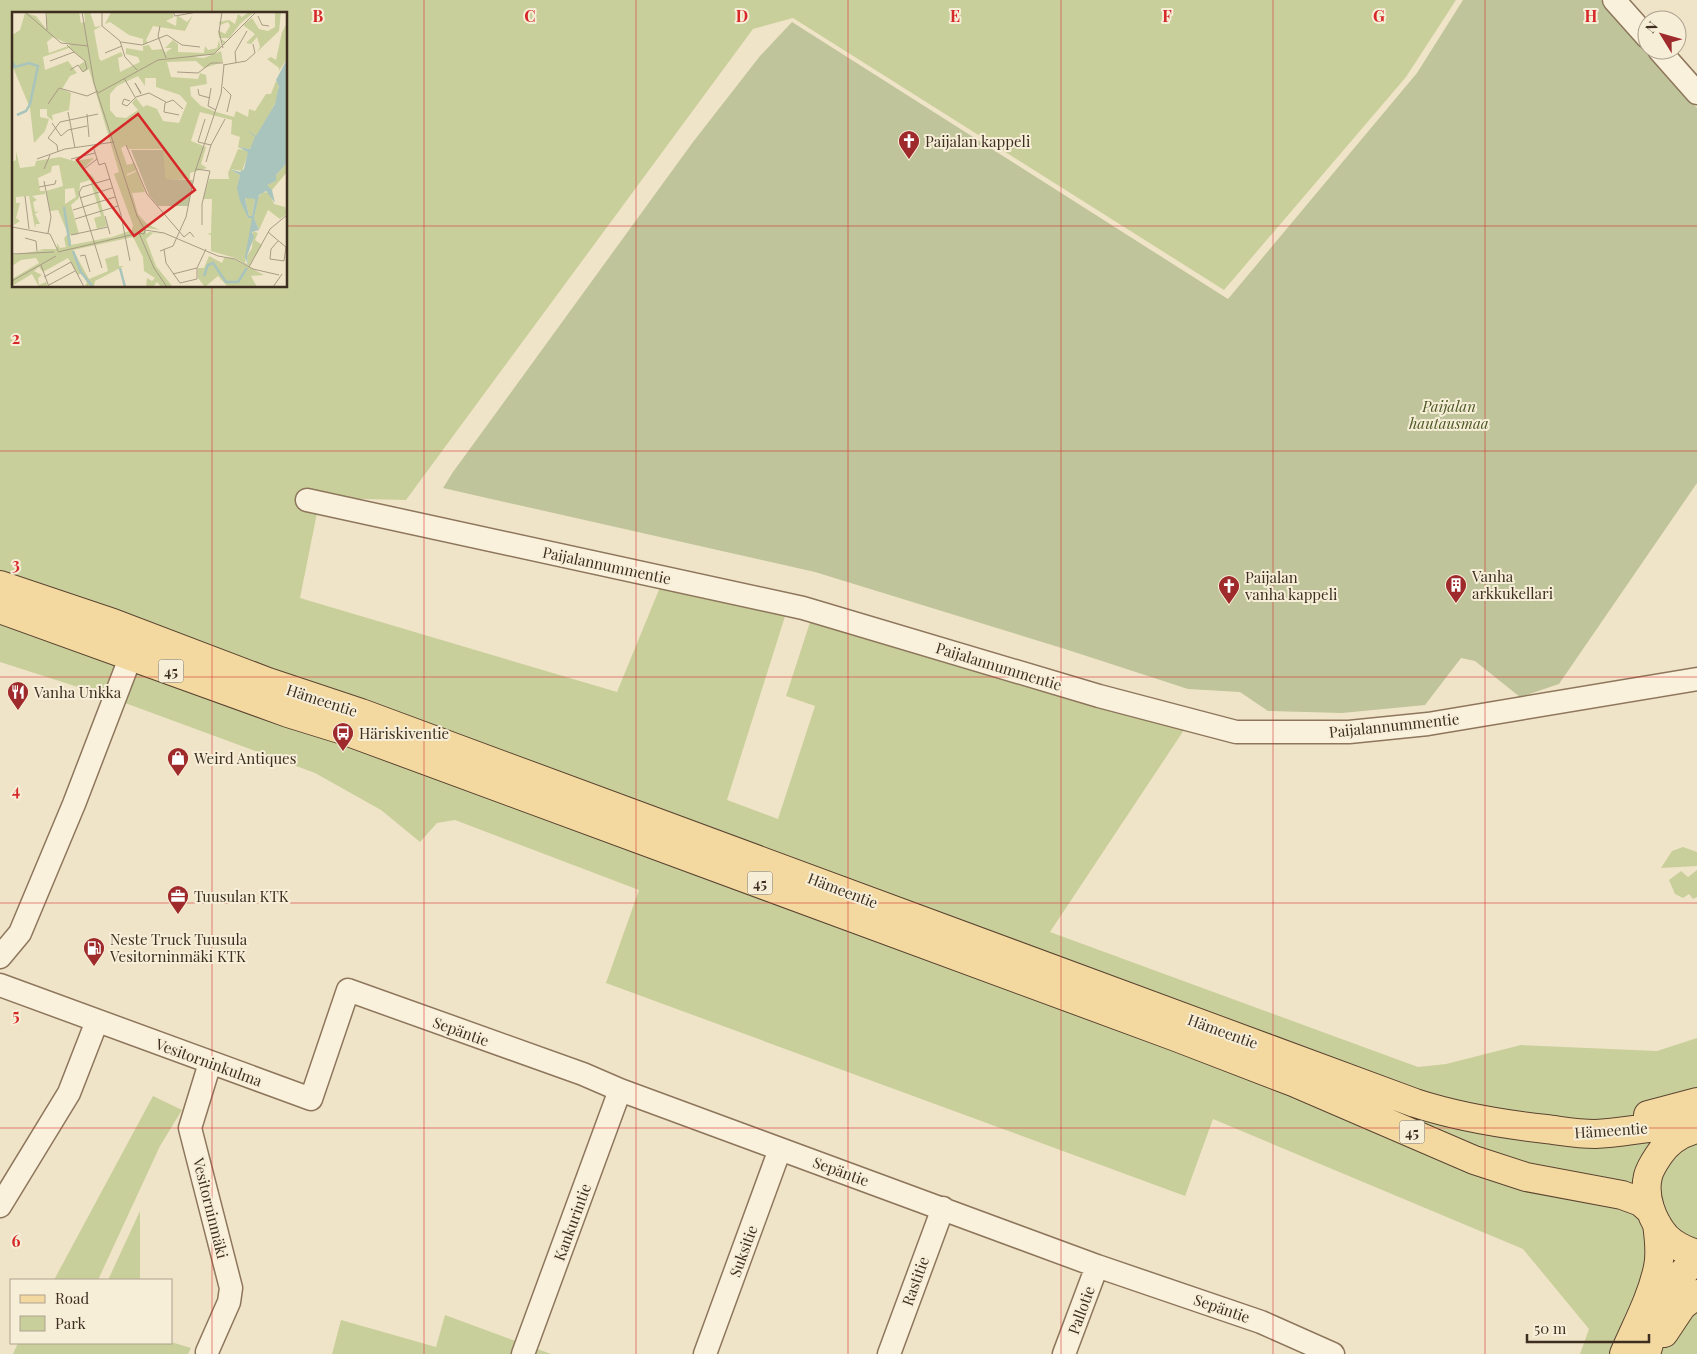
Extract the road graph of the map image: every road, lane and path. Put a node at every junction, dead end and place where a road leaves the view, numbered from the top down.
1 (1614, 0) edge
2 (1637, 26) edge
3 (1667, 60) edge
4 (1697, 93) edge
5 (307, 500) dead end
6 (0, 585) edge
7 (0, 609) edge
8 (135, 645) junction
9 (1697, 678) edge
10 (0, 957) edge
11 (0, 985) edge
12 (348, 990) joint
13 (97, 1021) junction
14 (210, 1062) junction
15 (620, 1090) junction
16 (1697, 1102) edge
17 (1697, 1128) edge
18 (1548, 1130) junction
19 (780, 1149) junction
20 (0, 1206) edge
21 (943, 1208) junction
22 (1654, 1218) junction
23 (1697, 1254) edge
24 (1697, 1260) edge
25 (1097, 1266) junction
26 (1697, 1294) edge
27 (207, 1352) dead end
28 (523, 1354) edge
29 (705, 1354) edge
30 (889, 1354) edge
31 (1064, 1354) edge
32 (1333, 1354) edge
33 (1624, 1354) edge
34 (1647, 1354) edge

1 - 2 street
3 - 4 street
5 - 9 street, Paijalannummentie
6 - 8 main road, Hämeentie / 45
7 - 8 main road, Hämeentie / 45
8 - 10 street
8 - 18 main road, Hämeentie / 45
8 - 22 main road, Hämeentie / 45
11 - 13 street, Vesitorninkulma
12 - 14 street, Vesitorninkulma
12 - 15 street, Sepäntie
13 - 14 street, Vesitorninkulma
13 - 20 street
14 - 27 street, Vesitorninmäki
15 - 19 street, Sepäntie
15 - 28 street, Kankurintie
16 - 18 main road
17 - 18 main road, Hämeentie / 45
17 - 22 main road
19 - 21 street, Sepäntie
19 - 29 street, Suksitie
21 - 25 street, Sepäntie
21 - 30 street, Rastitie
22 - 23 main road, 45
22 - 33 main road
24 - 34 main road
25 - 31 street, Pallotie
25 - 32 street, Sepäntie
26 - 34 main road

